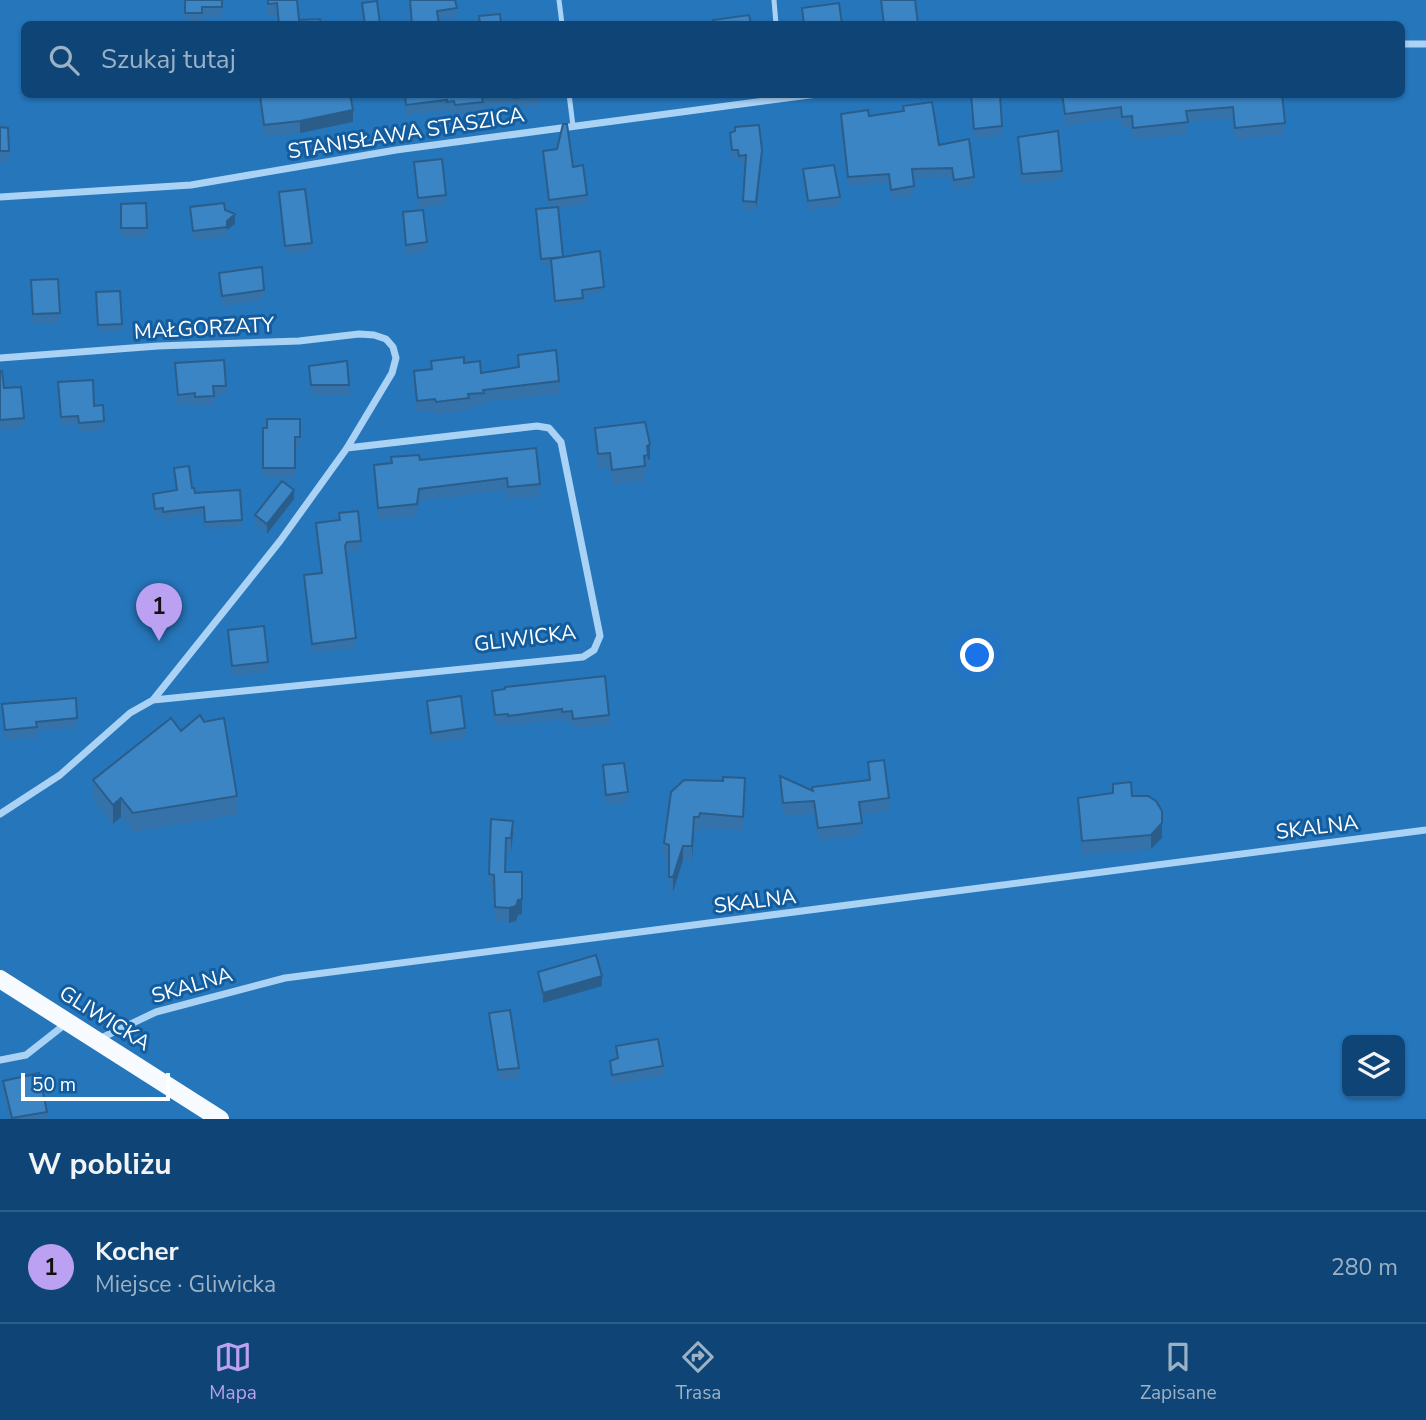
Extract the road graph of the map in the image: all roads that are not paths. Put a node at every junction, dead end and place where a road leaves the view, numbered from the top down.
1 (559, 0) edge
2 (774, 0) edge
3 (562, 21) edge
4 (776, 21) edge
5 (1405, 44) edge
6 (1426, 44) edge
7 (570, 98) edge
8 (777, 98) edge
9 (573, 126) junction
10 (0, 197) edge
11 (0, 358) edge
12 (396, 358) joint
13 (347, 448) junction
14 (153, 700) junction
15 (0, 814) edge
16 (1426, 830) edge
17 (0, 979) edge
18 (68, 1022) junction
19 (97, 1040) junction
20 (0, 1060) edge
21 (220, 1119) edge

1 - 3 lane
2 - 4 lane
5 - 6 street
7 - 9 lane
8 - 9 street, STANISŁAWA STASZICA
9 - 10 street, STANISŁAWA STASZICA
11 - 12 street, MAŁGORZATY
12 - 13 street, GLIWICKA
13 - 14 street, GLIWICKA
13 - 14 street, GLIWICKA
14 - 15 street, GLIWICKA
16 - 19 street, SKALNA
17 - 18 main road, GLIWICKA
18 - 19 main road, GLIWICKA
18 - 20 street
19 - 21 main road, GLIWICKA

